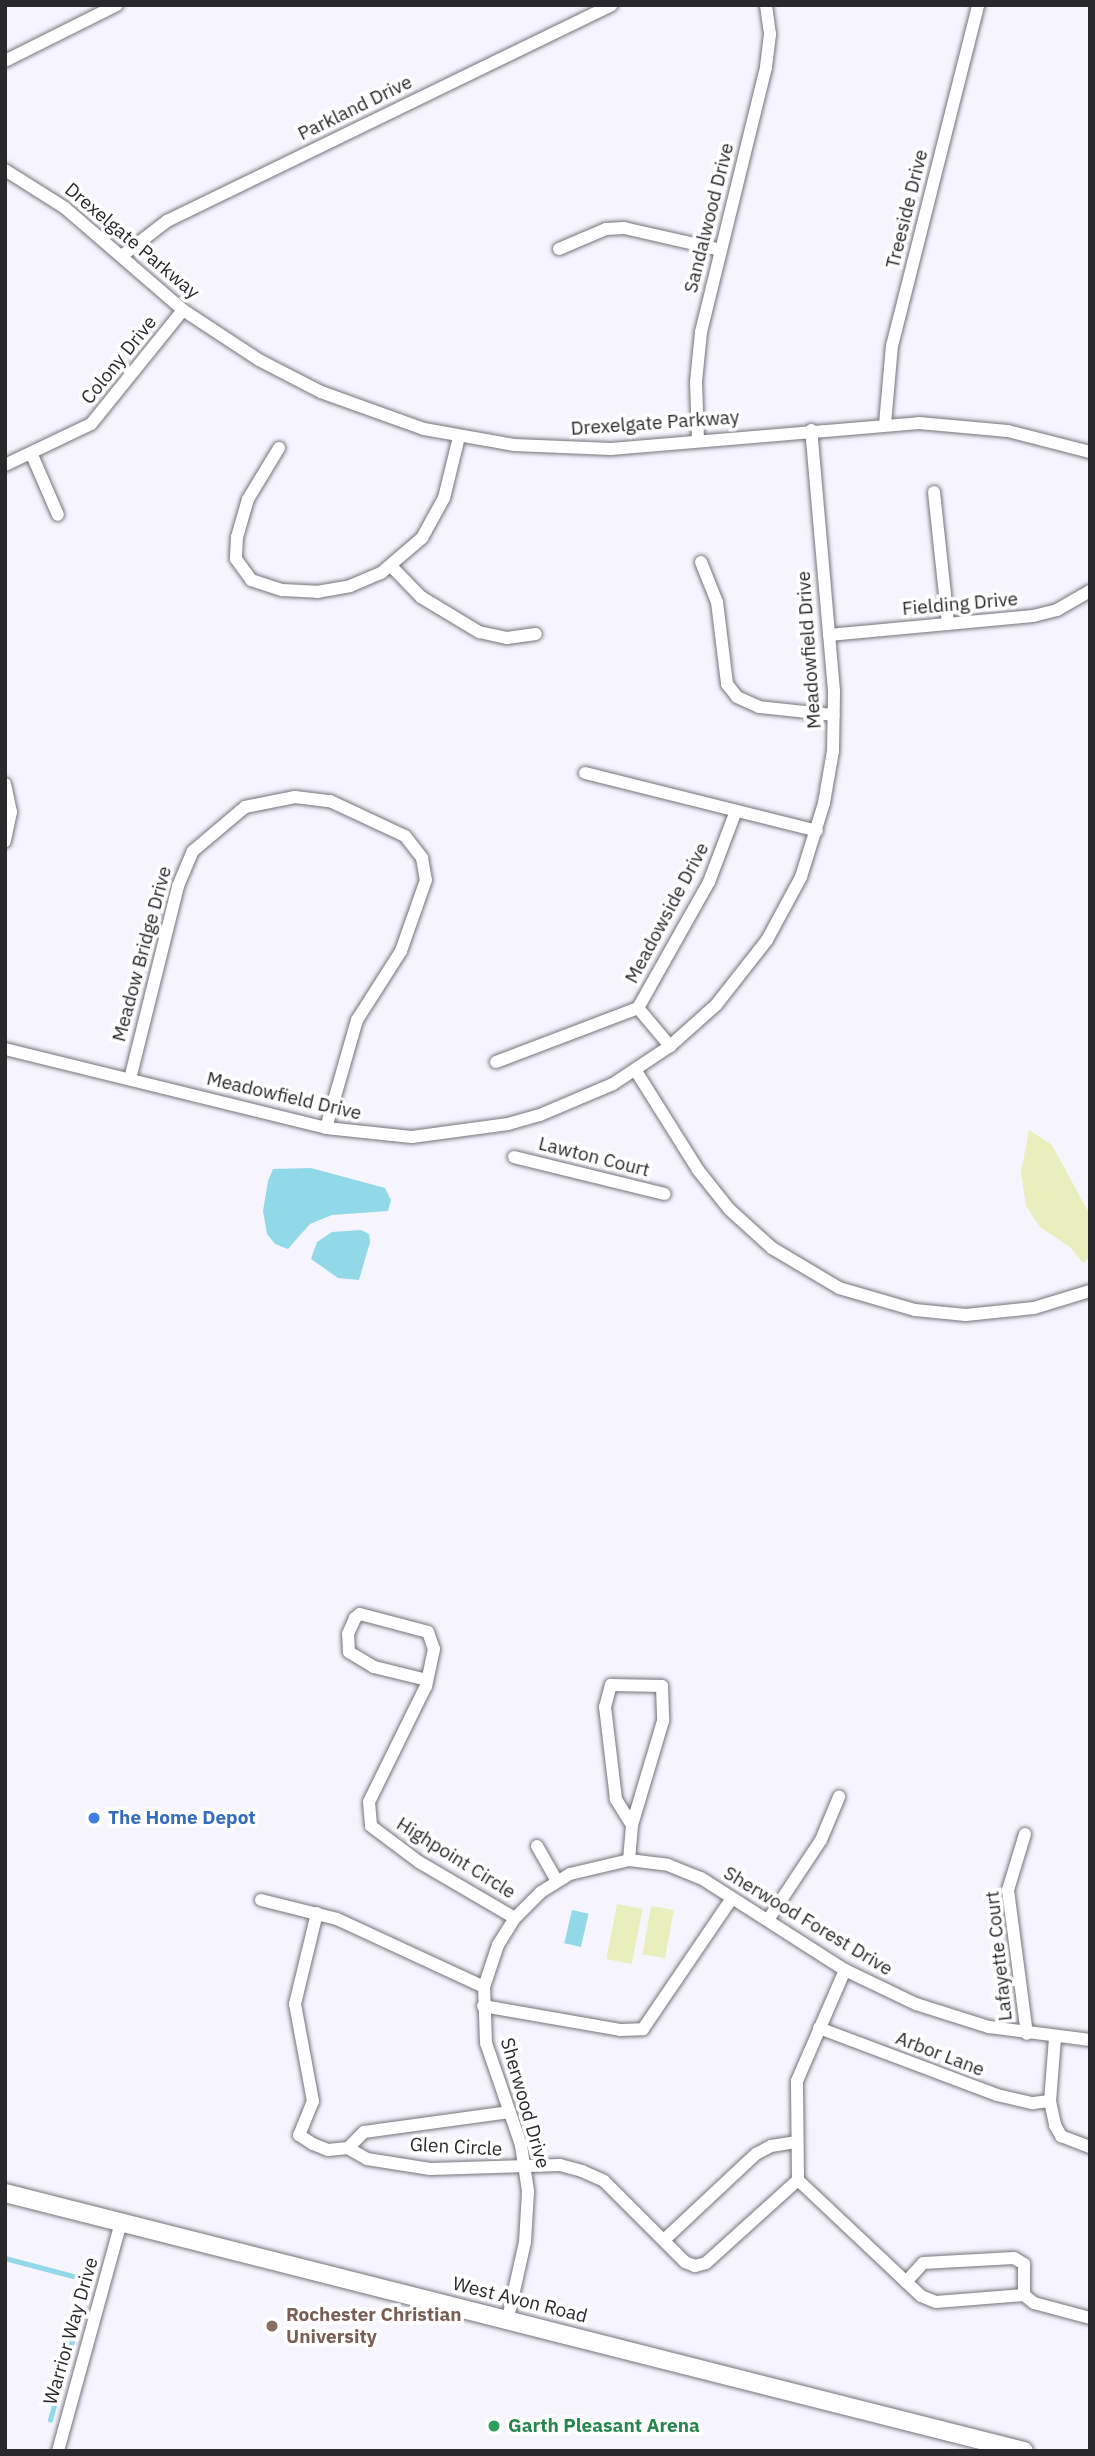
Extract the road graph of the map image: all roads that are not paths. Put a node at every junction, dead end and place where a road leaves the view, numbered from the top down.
1 (117, 5) edge
2 (611, 5) edge
3 (766, 5) edge
4 (978, 5) edge
5 (5, 61) edge
6 (5, 170) edge
7 (559, 249) dead end
8 (721, 250) junction
9 (123, 255) junction
10 (183, 310) junction
11 (885, 424) junction
12 (811, 430) junction
13 (459, 437) junction
14 (698, 441) junction
15 (279, 448) dead end
16 (1090, 452) edge
17 (32, 455) junction
18 (5, 465) edge
19 (934, 492) dead end
20 (58, 515) dead end
21 (701, 562) dead end
22 (391, 566) junction
23 (1090, 591) edge
24 (948, 624) junction
25 (536, 635) dead end
26 (829, 635) junction
27 (834, 715) junction
28 (585, 773) dead end
29 (5, 784) edge
30 (736, 811) junction
31 (817, 831) junction
32 (5, 841) edge
33 (638, 1008) junction
34 (670, 1046) junction
35 (5, 1049) edge
36 (496, 1062) dead end
37 (636, 1070) junction
38 (130, 1079) junction
39 (326, 1128) junction
40 (514, 1157) dead end
41 (665, 1194) dead end
42 (1090, 1291) edge
43 (427, 1680) junction
44 (839, 1797) dead end
45 (632, 1825) junction
46 (1024, 1834) dead end
47 (537, 1846) dead end
48 (629, 1860) junction
49 (557, 1881) junction
50 (732, 1898) junction
51 (261, 1900) dead end
52 (317, 1913) junction
53 (515, 1918) junction
54 (768, 1920) junction
55 (845, 1970) junction
56 (484, 1987) junction
57 (483, 2006) junction
58 (819, 2028) junction
59 (1027, 2034) junction
60 (1055, 2038) junction
61 (1090, 2040) edge
62 (1050, 2101) junction
63 (510, 2112) junction
64 (797, 2142) junction
65 (1090, 2147) edge
66 (348, 2148) junction
67 (526, 2168) junction
68 (798, 2179) junction
69 (5, 2193) edge
70 (121, 2222) junction
71 (664, 2240) junction
72 (906, 2283) junction
73 (1024, 2295) junction
74 (508, 2318) junction
75 (1090, 2318) edge
76 (58, 2451) edge
77 (1024, 2451) edge

1 - 5 street
2 - 9 street, Parkland Drive
3 - 8 street, Sandalwood Drive
4 - 11 street, Treeside Drive
6 - 9 street, Drexelgate Parkway
7 - 8 street
8 - 14 street, Sandalwood Drive
9 - 10 street, Drexelgate Parkway
10 - 13 street, Drexelgate Parkway
10 - 17 street, Colony Drive
11 - 12 street, Drexelgate Parkway
11 - 16 street, Drexelgate Parkway
12 - 14 street, Drexelgate Parkway
12 - 26 street, Meadowfield Drive
13 - 14 street, Drexelgate Parkway
13 - 22 street
15 - 22 street
17 - 18 street, Colony Drive
17 - 20 street
19 - 24 street
21 - 27 street
22 - 25 street
23 - 24 street, Fielding Drive
24 - 26 street, Fielding Drive
26 - 27 street, Meadowfield Drive
27 - 31 street, Meadowfield Drive
28 - 30 street
29 - 32 street
30 - 31 street
30 - 33 street, Meadowside Drive
31 - 34 street, Meadowfield Drive
33 - 34 street
33 - 36 street, Meadowside Drive
34 - 37 street, Meadowfield Drive
35 - 38 street, Meadowfield Drive
37 - 39 street, Meadowfield Drive
37 - 42 street
38 - 39 street, Meadowfield Drive
38 - 39 street, Meadow Bridge Drive
40 - 41 street, Lawton Court
43 - 43 street, Highpoint Circle
43 - 53 street, Highpoint Circle
44 - 54 street
45 - 45 street
45 - 48 street
46 - 59 street, Lafayette Court
47 - 49 street
48 - 49 street, Sherwood Drive
48 - 50 street, Sherwood Forest Drive
49 - 53 street, Sherwood Drive
50 - 54 street, Sherwood Forest Drive
50 - 57 street
51 - 52 street
52 - 56 street
52 - 66 street, Glen Circle
53 - 56 street, Sherwood Drive
54 - 55 street, Sherwood Forest Drive
55 - 58 street
55 - 59 street, Sherwood Forest Drive
56 - 57 street, Sherwood Drive
57 - 63 street, Sherwood Drive
58 - 62 street, Arbor Lane
58 - 64 street
59 - 60 street, Sherwood Forest Drive
60 - 61 street, Sherwood Forest Drive
60 - 62 street
62 - 65 street
63 - 66 street, Glen Circle
63 - 67 street, Sherwood Drive
64 - 68 street
64 - 71 street
66 - 67 street, Glen Circle
67 - 71 street, Glen Circle
67 - 74 street, Sherwood Drive
68 - 71 street, Glen Circle
68 - 72 street
69 - 70 main road, West Avon Road
70 - 74 main road, West Avon Road
70 - 76 street, Warrior Way Drive
72 - 73 street
72 - 73 street
73 - 75 street
74 - 77 main road, West Avon Road

